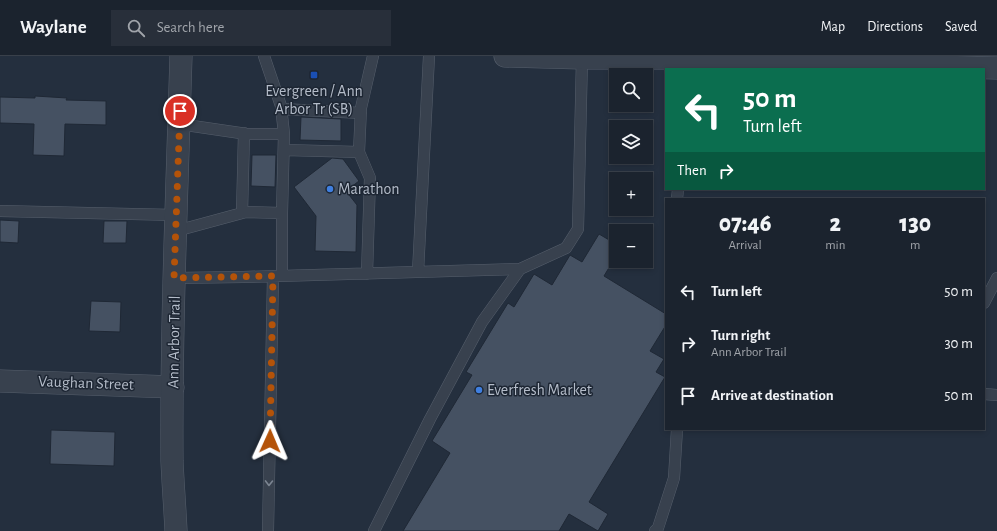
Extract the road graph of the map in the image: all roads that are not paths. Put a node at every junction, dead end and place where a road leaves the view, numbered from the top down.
1 (181, 56) edge
2 (264, 56) edge
3 (374, 56) edge
4 (429, 56) edge
5 (505, 56) edge
6 (582, 58) junction
7 (751, 59) edge
8 (683, 64) edge
9 (997, 68) edge
10 (282, 109) junction
11 (361, 113) junction
12 (179, 124) junction
13 (244, 133) junction
14 (284, 134) junction
15 (285, 150) junction
16 (359, 152) junction
17 (0, 211) edge
18 (242, 213) junction
19 (282, 213) junction
20 (176, 223) junction
21 (520, 269) junction
22 (418, 272) junction
23 (367, 274) junction
24 (277, 276) junction
25 (174, 278) junction
26 (997, 278) edge
27 (985, 301) edge
28 (0, 381) edge
29 (173, 386) junction
30 (985, 394) edge
31 (997, 395) edge
32 (677, 430) edge
33 (176, 531) edge
34 (268, 531) edge
35 (374, 531) edge
36 (655, 531) edge

1 - 12 street, Ann Arbor Trail
2 - 10 lane
3 - 11 lane
4 - 22 lane
5 - 6 street
6 - 8 street
6 - 21 lane
7 - 8 street
7 - 9 street
10 - 11 lane
10 - 14 lane
11 - 16 lane
12 - 13 lane
12 - 20 street, Ann Arbor Trail
13 - 14 lane
13 - 18 lane
14 - 15 lane
15 - 16 lane
15 - 19 lane
16 - 23 lane
17 - 20 lane
18 - 19 lane
18 - 20 lane
19 - 24 lane
20 - 25 street, Ann Arbor Trail
21 - 22 lane
21 - 35 lane
22 - 23 lane
23 - 24 lane
24 - 25 lane
24 -> 34 lane
25 - 29 street, Ann Arbor Trail
26 - 27 lane
28 - 29 street, Vaughan Street
29 - 33 street, Ann Arbor Trail
30 - 31 lane
32 - 36 lane

